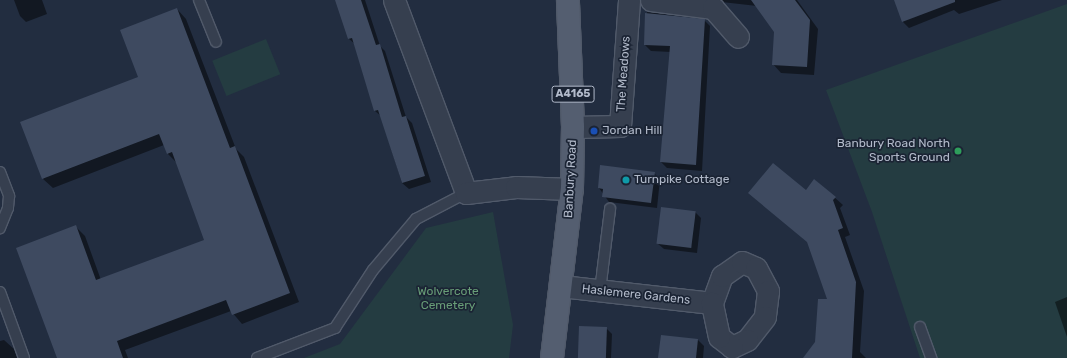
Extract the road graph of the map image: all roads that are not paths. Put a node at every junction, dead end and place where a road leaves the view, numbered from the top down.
1 (199, 0) edge
2 (394, 0) edge
3 (568, 0) edge
4 (629, 0) edge
5 (651, 0) edge
6 (738, 37) dead end
7 (216, 42) dead end
8 (573, 127) junction
9 (0, 172) edge
10 (572, 189) junction
11 (466, 193) junction
12 (610, 209) dead end
13 (0, 228) edge
14 (561, 286) junction
15 (600, 291) junction
16 (0, 292) edge
17 (712, 303) dead end
18 (920, 327) dead end
19 (24, 358) edge
20 (257, 358) edge
21 (552, 358) edge
22 (931, 358) edge

1 - 7 lane
2 - 11 street
3 - 8 main road, Banbury Road / A4165
4 - 8 street, The Meadows
5 - 6 street
8 - 10 main road, Banbury Road / A4165
9 - 13 lane
10 - 11 street
10 - 14 main road, Banbury Road / A4165
11 - 20 lane
12 - 15 lane
14 - 15 street, Haslemere Gardens
14 - 21 main road, Banbury Road / A4165
15 - 17 street, Haslemere Gardens
16 - 19 lane
18 - 22 lane

